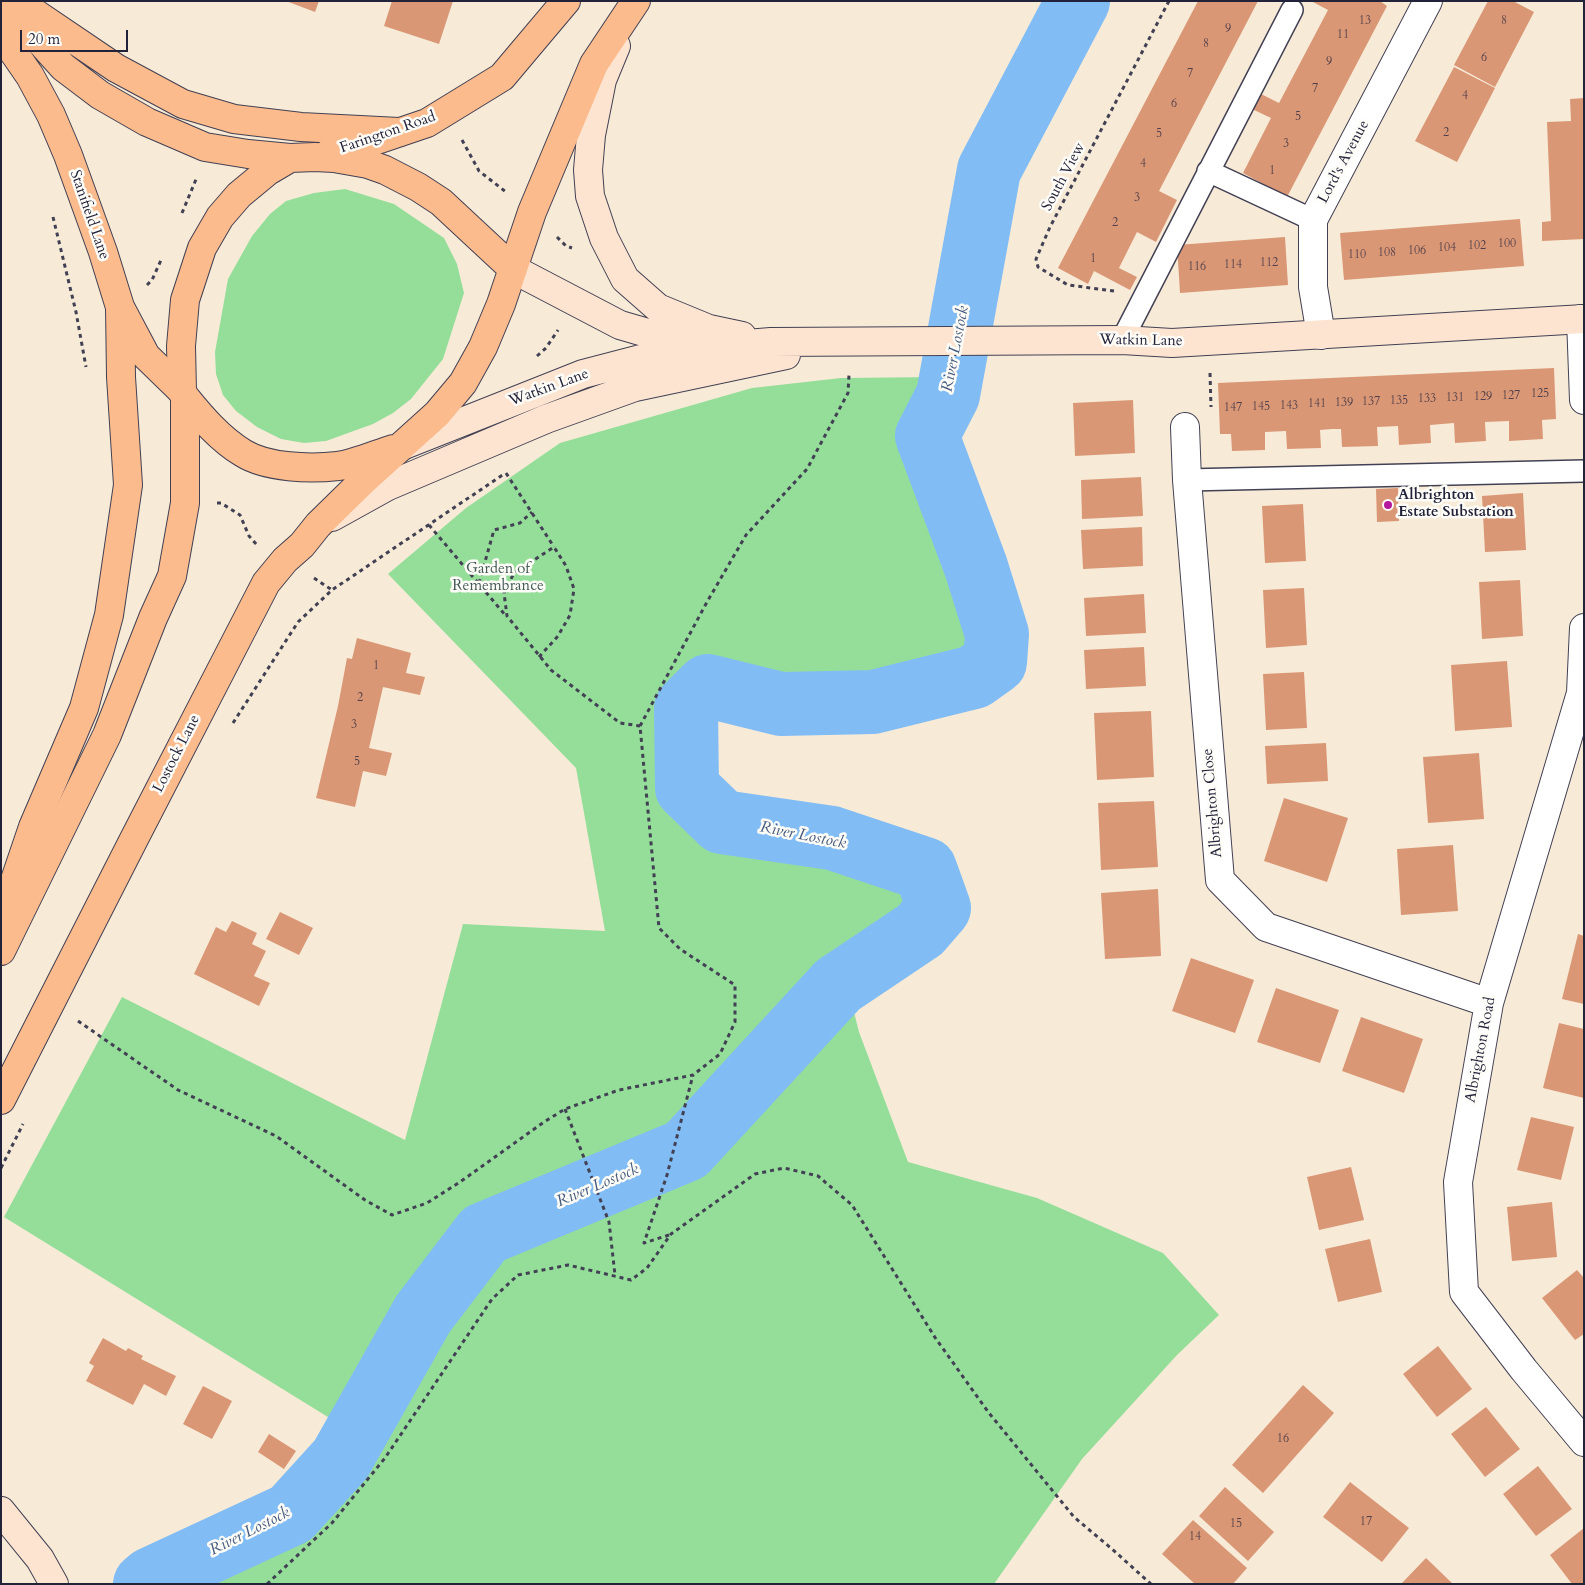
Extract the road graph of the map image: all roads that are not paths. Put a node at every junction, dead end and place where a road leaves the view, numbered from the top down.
1 (4, 1) edge
2 (17, 1) edge
3 (566, 1) edge
4 (1428, 1) edge
5 (632, 8) edge
6 (1292, 10) dead end
7 (1, 34) edge
8 (399, 132) junction
9 (303, 157) junction
10 (1208, 171) junction
11 (1313, 220) junction
12 (513, 269) junction
13 (118, 302) junction
14 (1582, 319) edge
15 (1322, 335) junction
16 (1122, 340) junction
17 (770, 342) junction
18 (864, 342) junction
19 (699, 348) junction
20 (184, 394) junction
21 (1584, 400) edge
22 (1185, 426) road end
23 (404, 445) junction
24 (1584, 471) edge
25 (1187, 480) junction
26 (318, 525) junction
27 (1584, 628) edge
28 (1582, 693) edge
29 (1, 921) edge
30 (1, 951) edge
31 (1489, 1003) junction
32 (1, 1100) edge
33 (1574, 1411) edge
34 (1584, 1442) edge
35 (1, 1511) edge
36 (54, 1584) edge

1 - 9 main road
2 - 8 main road
3 - 8 main road, Farington Road
4 - 11 street, Lord's Avenue
5 - 12 main road
5 - 17 main road
6 - 10 lane
7 - 13 main road, Stanifield Lane
8 - 9 main road, Farington Road
9 - 12 main road
9 - 20 main road
10 - 11 lane
10 - 16 lane
11 - 15 street, Lord's Avenue
12 - 19 main road, Watkin Lane
12 - 23 main road, Lostock Lane
13 - 20 main road, Stanifield Lane
13 - 29 main road
14 - 15 main road, Watkin Lane
14 - 21 street
15 - 16 main road, Watkin Lane
16 - 18 main road, Watkin Lane
17 - 18 main road, Watkin Lane
17 - 19 main road, Watkin Lane
18 - 26 main road
19 - 23 main road, Watkin Lane
20 - 23 main road, Stanifield Lane
20 - 30 main road
22 - 25 street, Albrighton Close
23 - 26 main road, Lostock Lane
24 - 25 lane
25 - 31 street, Albrighton Close
26 - 32 main road, Lostock Lane
27 - 28 street, Albrighton Road
28 - 31 street, Albrighton Road
31 - 33 street, Albrighton Road
33 - 34 street, Albrighton Road
35 - 36 main road

